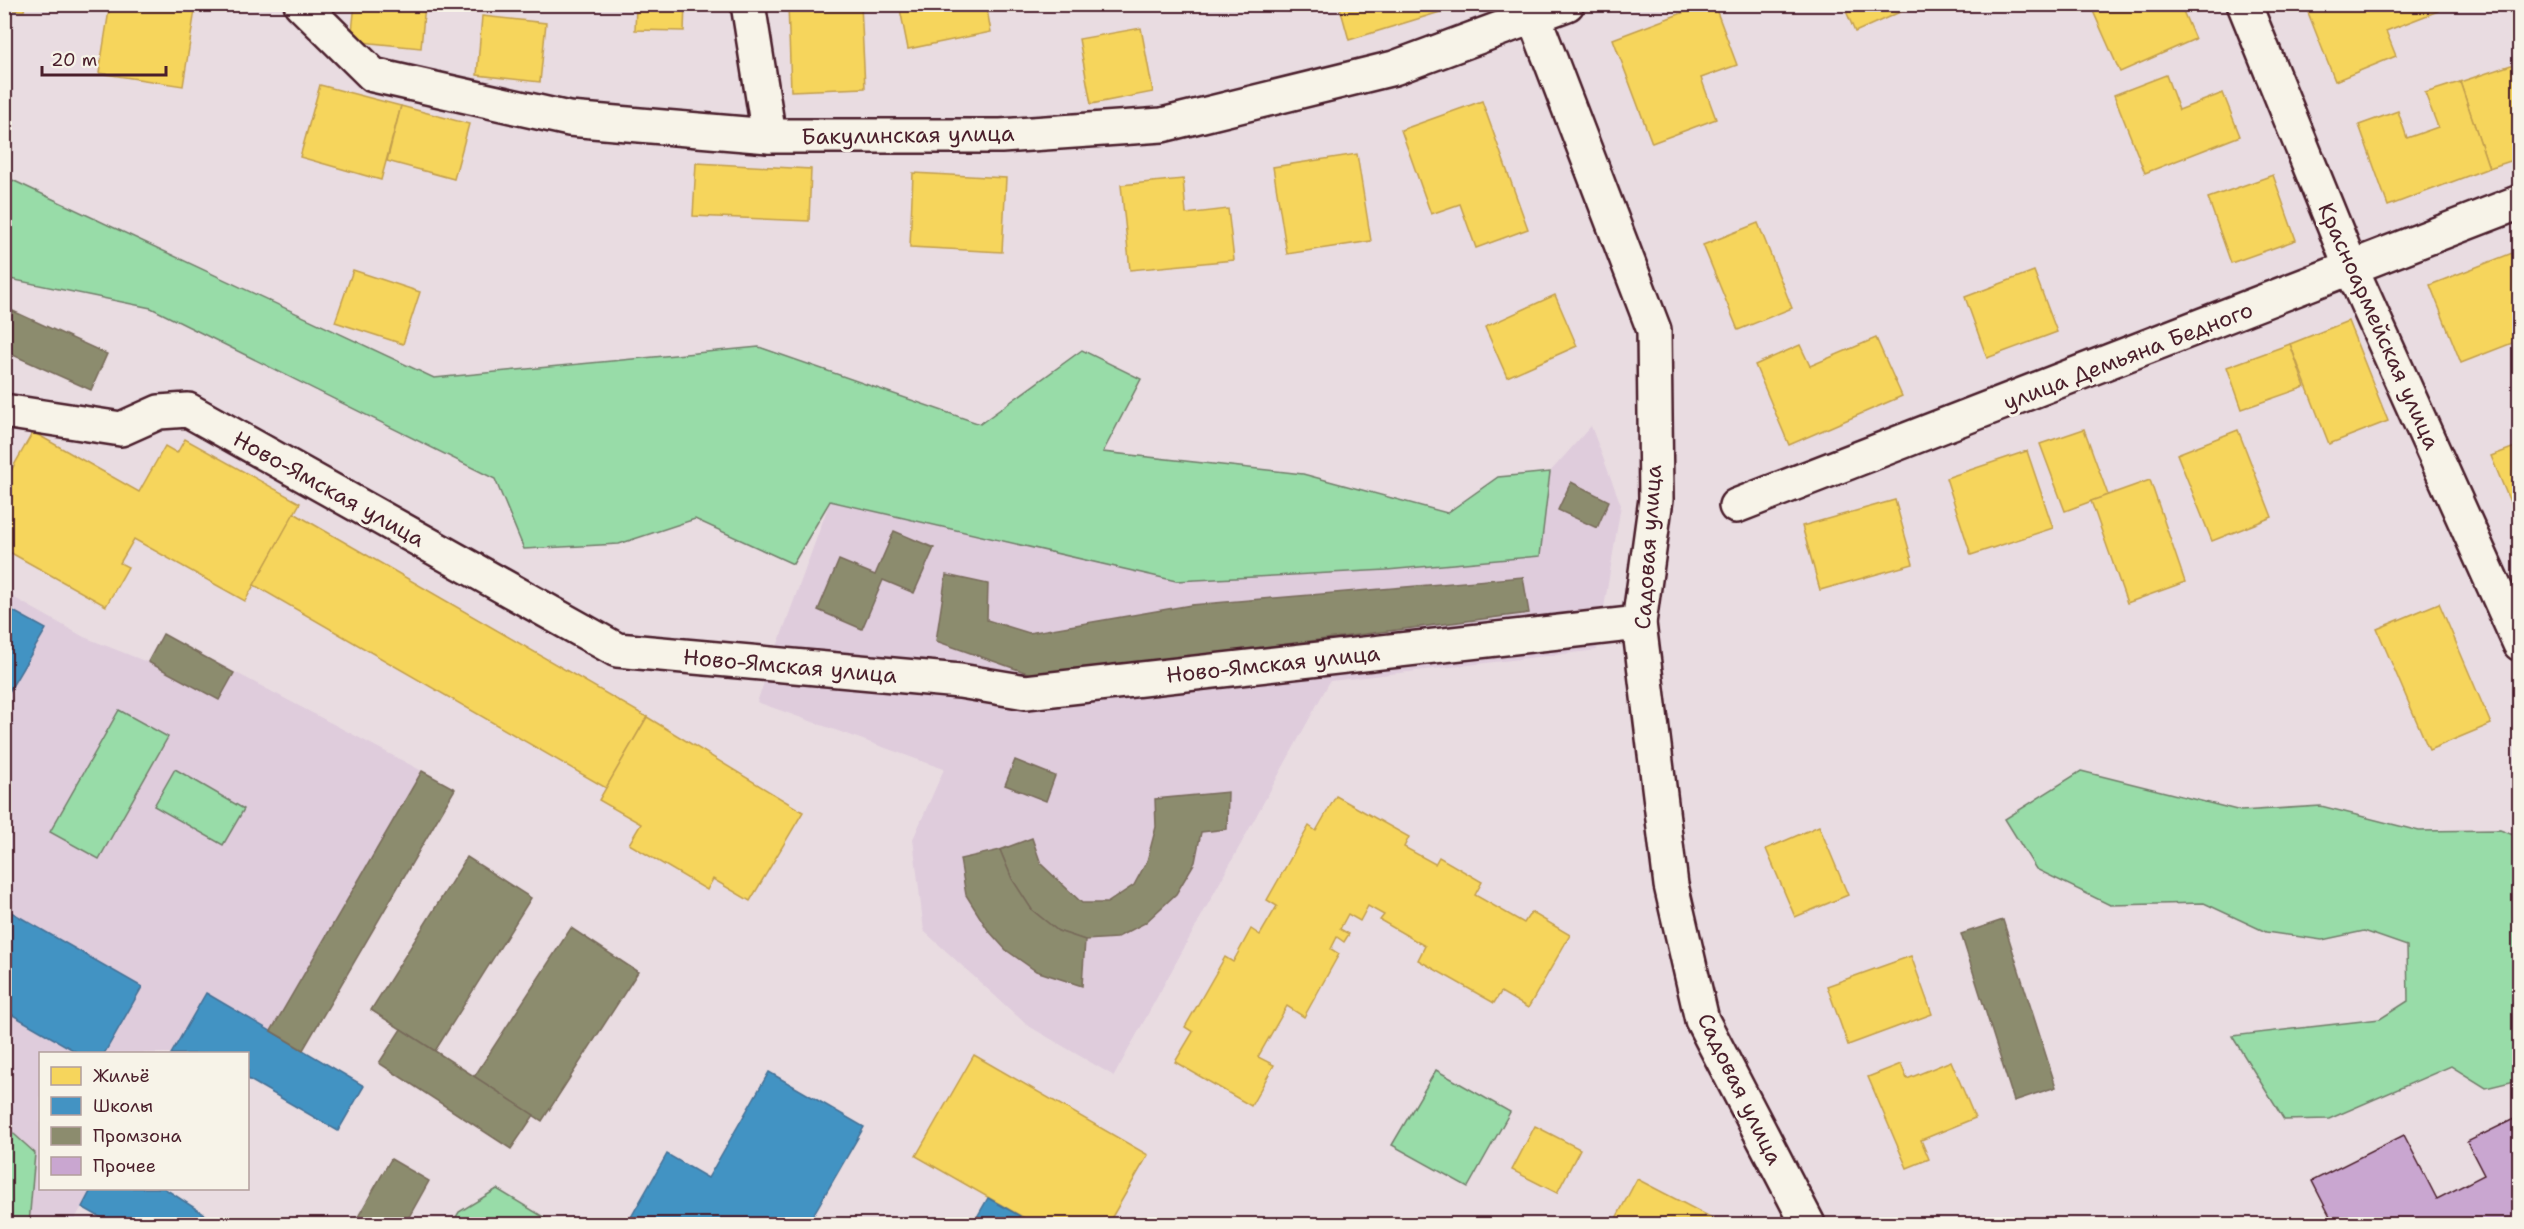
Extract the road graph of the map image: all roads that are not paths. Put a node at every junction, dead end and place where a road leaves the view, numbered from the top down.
1 (301, 4) edge
2 (747, 4) edge
3 (1567, 4) edge
4 (2244, 4) edge
5 (1532, 11) edge
6 (769, 136) junction
7 (2520, 202) edge
8 (2352, 270) junction
9 (4, 411) edge
10 (1736, 506) dead end
11 (1639, 623) junction
12 (2520, 644) edge
13 (1808, 1224) edge

1 - 6 street, Бакулинская улица
2 - 6 street
3 - 5 street, Бакулинская улица
4 - 8 street, Красноармейская улица
5 - 6 street, Бакулинская улица
5 - 11 street, Садовая улица
7 - 8 street, улица Демьяна Бедного
8 - 10 street, улица Демьяна Бедного
8 - 12 street, Красноармейская улица
9 - 11 street, Ново-Ямская улица
11 - 13 street, Садовая улица

